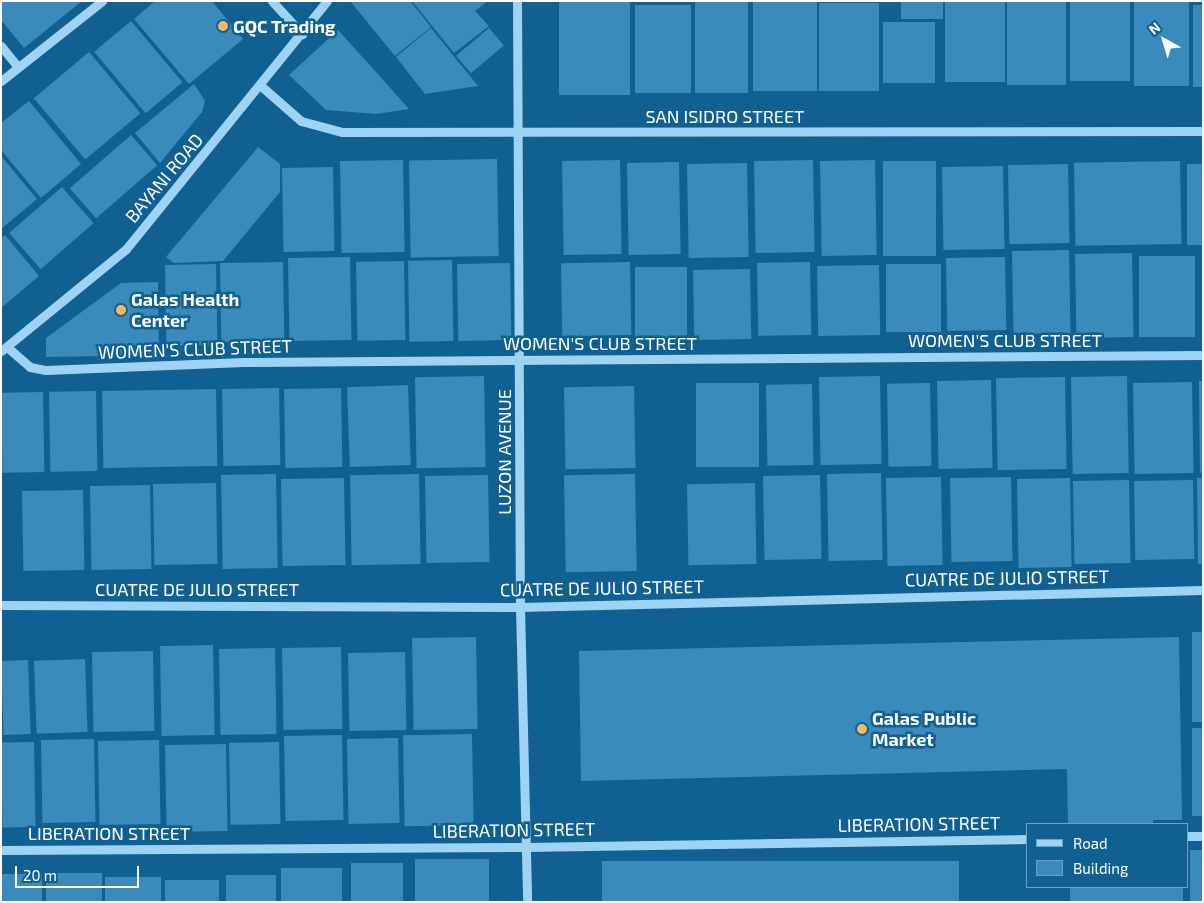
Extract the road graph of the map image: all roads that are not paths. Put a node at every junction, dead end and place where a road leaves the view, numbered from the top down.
1 (102, 1) edge
2 (272, 1) edge
3 (327, 1) edge
4 (517, 1) edge
5 (302, 34) junction
6 (1, 46) edge
7 (18, 67) junction
8 (1, 81) edge
9 (261, 86) junction
10 (1203, 131) edge
11 (518, 133) junction
12 (4, 349) edge
13 (1203, 355) edge
14 (521, 359) junction
15 (1203, 590) edge
16 (1, 605) edge
17 (520, 607) junction
18 (1026, 839) edge
19 (525, 847) junction
20 (1, 850) edge
21 (527, 902) edge

1 - 7 street
2 - 5 street
3 - 5 street, BAYANI ROAD
4 - 11 street, LUZON AVENUE
5 - 9 street, BAYANI ROAD
6 - 7 street
7 - 8 street
9 - 11 street, SAN ISIDRO STREET
9 - 12 street, BAYANI ROAD
10 - 11 street, SAN ISIDRO STREET
11 - 14 street, LUZON AVENUE
12 - 14 street, WOMEN'S CLUB STREET
13 - 14 street, WOMEN'S CLUB STREET
14 - 17 street, LUZON AVENUE
15 - 17 street, CUATRE DE JULIO STREET
16 - 17 street, CUATRE DE JULIO STREET
17 - 19 street, LUZON AVENUE
18 - 19 street, LIBERATION STREET
19 - 20 street, LIBERATION STREET
19 - 21 street, LUZON AVENUE

